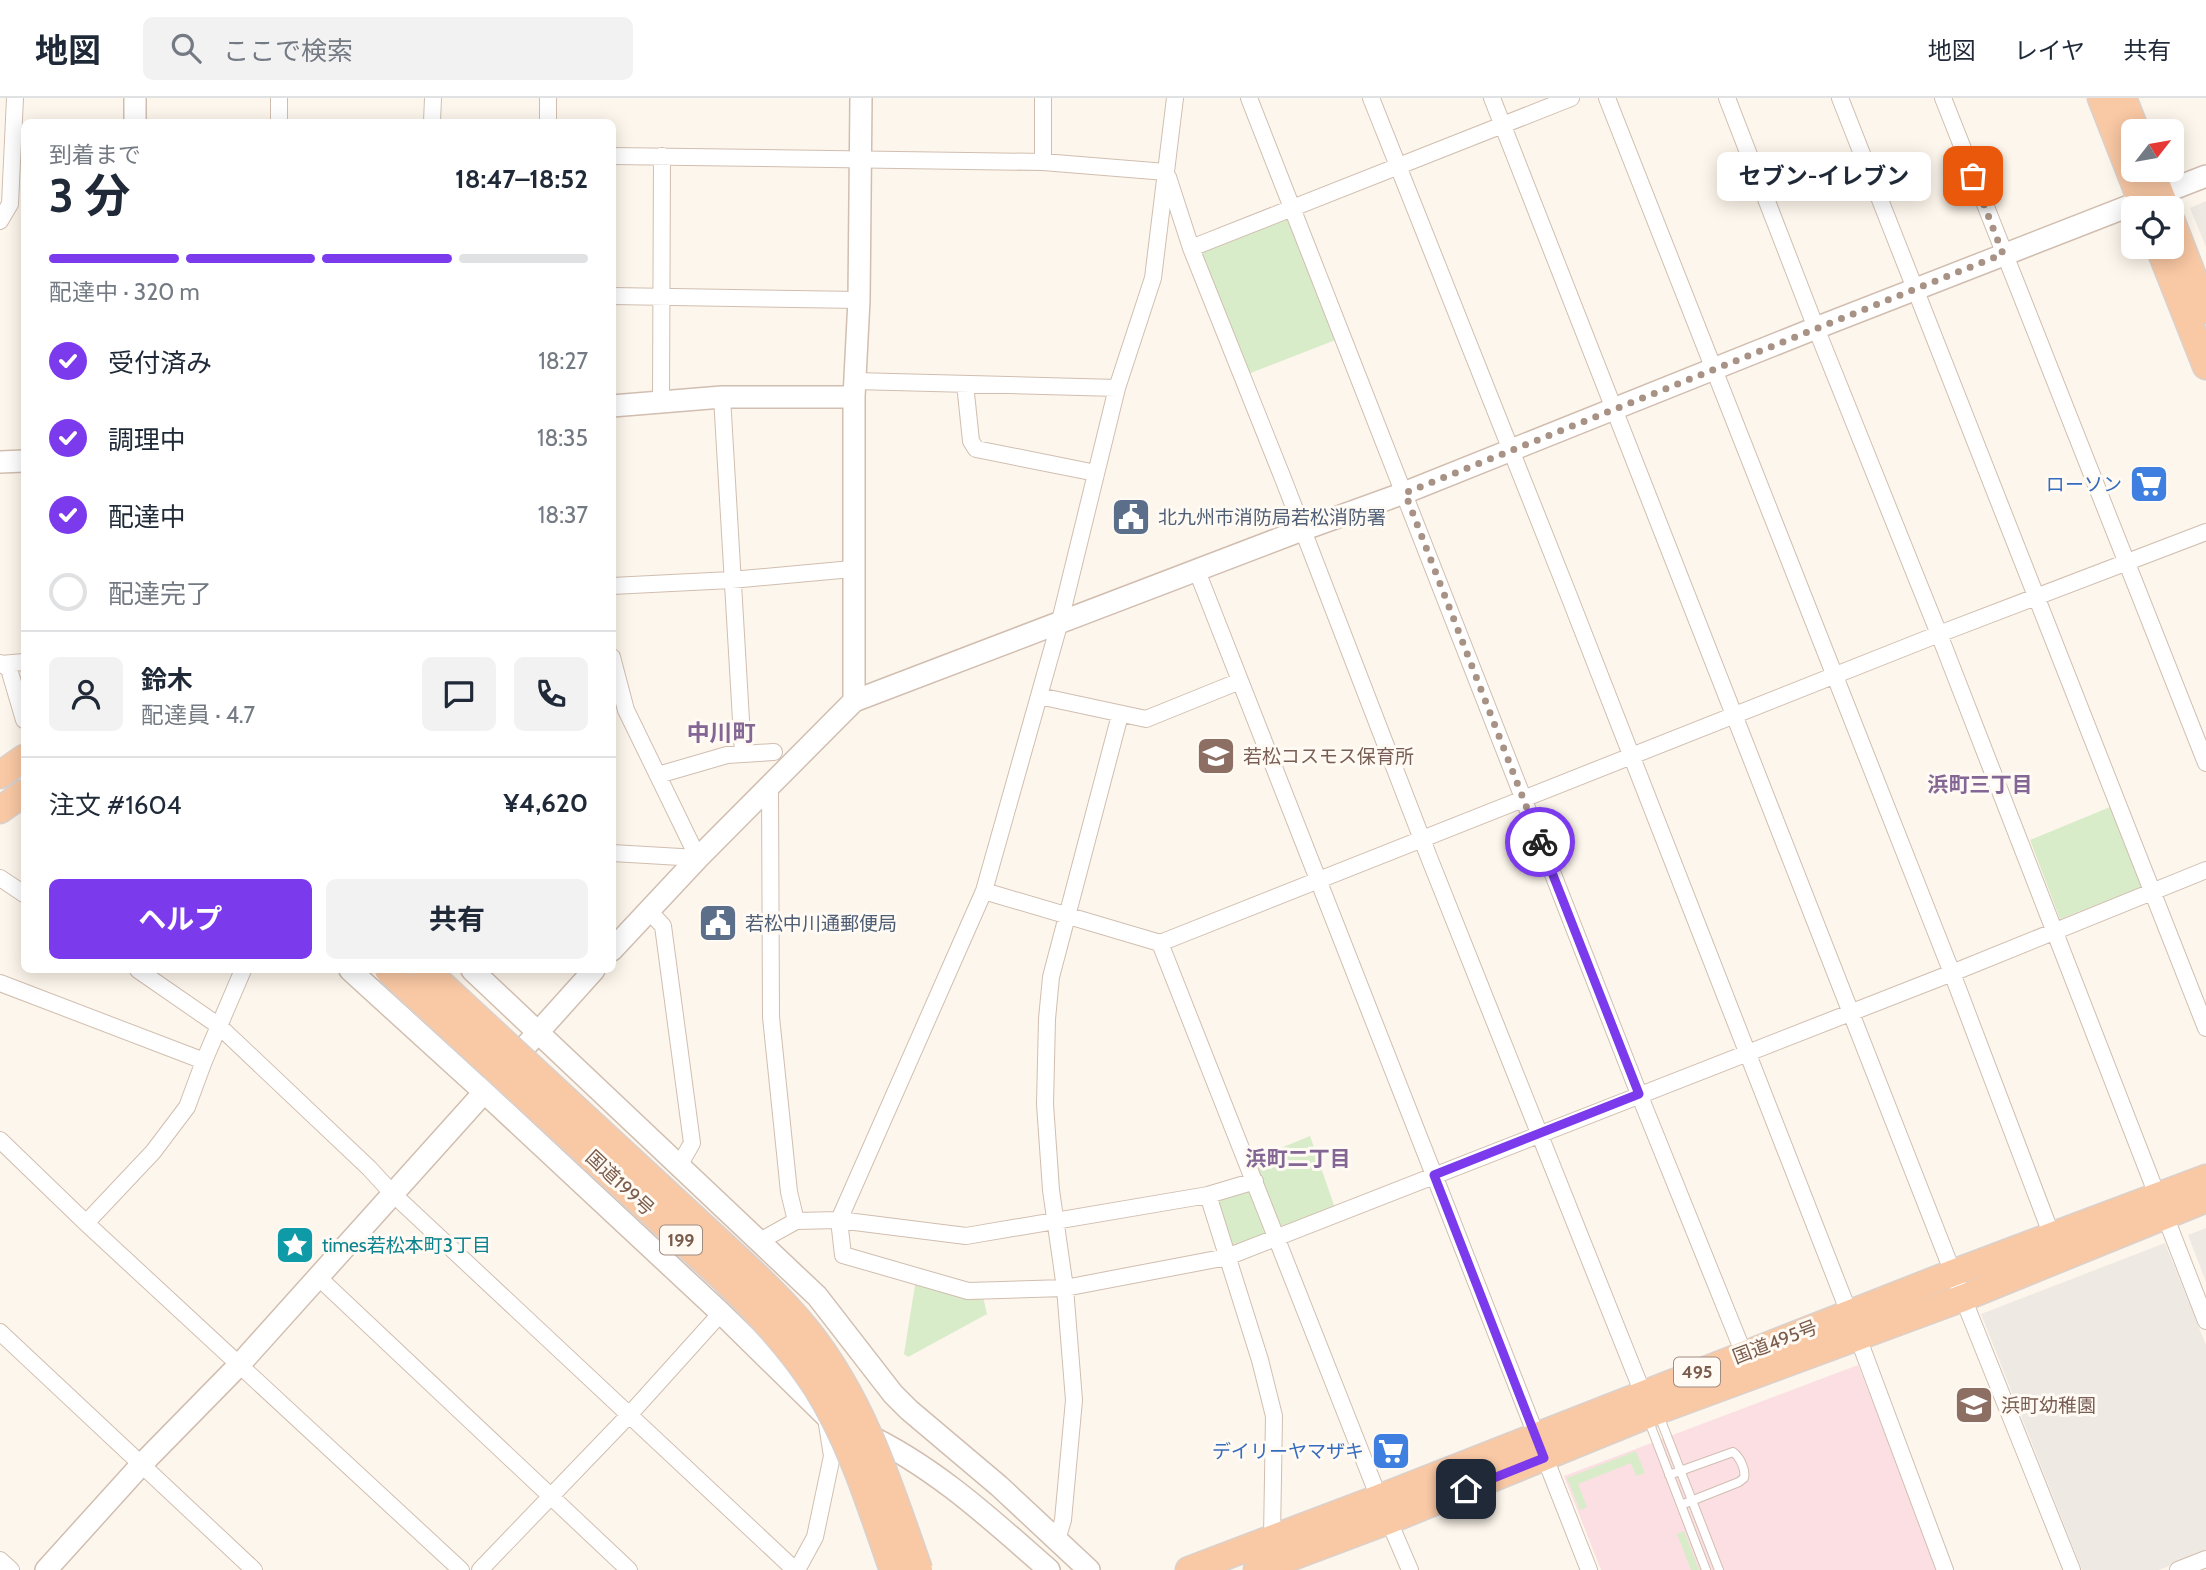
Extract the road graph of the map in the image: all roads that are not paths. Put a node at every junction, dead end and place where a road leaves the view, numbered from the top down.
1 (15, 98) edge
2 (135, 98) edge
3 (279, 98) edge
4 (433, 98) edge
5 (548, 98) edge
6 (861, 98) edge
7 (1043, 98) edge
8 (1175, 98) edge
9 (1249, 98) edge
10 (1371, 98) edge
11 (1492, 98) edge
12 (1571, 98) edge
13 (1607, 98) edge
14 (1727, 98) edge
15 (1840, 98) edge
16 (1943, 98) edge
17 (2101, 98) edge
18 (2123, 98) edge
19 (135, 119) edge
20 (279, 119) edge
21 (432, 119) edge
22 (548, 119) edge
23 (2131, 119) edge
24 (1503, 126) junction
25 (616, 156) edge
26 (662, 156) junction
27 (862, 158) junction
28 (1042, 162) junction
29 (1398, 165) junction
30 (1166, 172) junction
31 (2206, 176) edge
32 (2153, 196) edge
33 (11, 203) edge
34 (1293, 208) junction
35 (2121, 208) edge
36 (0, 221) edge
37 (1191, 248) junction
38 (2184, 253) edge
39 (2003, 254) junction
40 (2164, 259) edge
41 (1915, 289) junction
42 (616, 296) edge
43 (660, 297) junction
44 (859, 300) junction
45 (2206, 310) edge
46 (1816, 328) junction
47 (2206, 366) edge
48 (1713, 371) junction
49 (965, 384) junction
50 (1117, 388) junction
51 (854, 389) junction
52 (722, 397) junction
53 (661, 401) junction
54 (616, 406) edge
55 (1612, 409) junction
56 (1511, 450) junction
57 (21, 461) edge
58 (0, 462) edge
59 (1096, 473) junction
60 (1405, 493) junction
61 (1302, 530) junction
62 (2206, 532) edge
63 (2127, 562) junction
64 (852, 569) junction
65 (1197, 571) junction
66 (731, 580) junction
67 (616, 586) edge
68 (2036, 597) junction
69 (1059, 625) junction
70 (1939, 634) junction
71 (21, 662) edge
72 (1, 664) edge
73 (1835, 676) junction
74 (1240, 681) junction
75 (616, 684) edge
76 (1039, 696) junction
77 (853, 701) junction
78 (21, 710) edge
79 (620, 711) edge
80 (1120, 715) junction
81 (1735, 716) junction
82 (21, 749) edge
83 (774, 752) dead end
84 (743, 754) junction
85 (1631, 757) junction
86 (21, 760) edge
87 (2206, 763) edge
88 (0, 773) edge
89 (658, 775) junction
90 (770, 787) junction
91 (1523, 800) junction
92 (1422, 839) junction
93 (616, 853) edge
94 (698, 858) junction
95 (2206, 870) edge
96 (0, 878) edge
97 (1316, 880) junction
98 (984, 891) junction
99 (2153, 891) junction
100 (21, 892) edge
101 (649, 911) junction
102 (1066, 917) junction
103 (2055, 931) junction
104 (1160, 943) junction
105 (616, 946) edge
106 (142, 973) edge
107 (242, 973) edge
108 (353, 973) edge
109 (391, 973) edge
110 (429, 973) edge
111 (475, 973) edge
112 (591, 973) edge
113 (1952, 973) junction
114 (0, 983) edge
115 (1852, 1012) junction
116 (219, 1026) junction
117 (2206, 1028) edge
118 (538, 1030) junction
119 (1747, 1052) junction
120 (204, 1062) junction
121 (484, 1091) junction
122 (1639, 1094) junction
123 (1539, 1134) junction
124 (0, 1140) edge
125 (679, 1166) junction
126 (1434, 1175) junction
127 (2206, 1178) edge
128 (1255, 1181) junction
129 (392, 1193) junction
130 (1208, 1195) junction
131 (2206, 1199) edge
132 (2160, 1206) junction
133 (796, 1220) junction
134 (839, 1220) junction
135 (1056, 1221) junction
136 (86, 1223) junction
137 (2052, 1236) junction
138 (1278, 1238) junction
139 (758, 1242) junction
140 (1227, 1257) junction
141 (1953, 1273) junction
142 (318, 1277) junction
143 (1065, 1288) junction
144 (1963, 1298) junction
145 (721, 1313) junction
146 (2206, 1321) edge
147 (1853, 1325) junction
148 (0, 1332) edge
149 (1744, 1354) junction
150 (240, 1364) junction
151 (1649, 1408) junction
152 (630, 1414) junction
153 (826, 1416) junction
154 (1540, 1447) junction
155 (140, 1466) junction
156 (1681, 1470) junction
157 (1669, 1475) junction
158 (551, 1496) junction
159 (1692, 1500) junction
160 (1681, 1505) junction
161 (1384, 1509) junction
162 (1057, 1540) junction
163 (1279, 1556) edge
164 (2206, 1559) edge
165 (0, 1560) edge
166 (1205, 1567) edge
167 (1046, 1568) edge
168 (11, 1570) edge
169 (46, 1570) edge
170 (254, 1570) edge
171 (461, 1570) edge
172 (480, 1570) edge
173 (629, 1570) edge
174 (796, 1570) edge
175 (893, 1570) edge
176 (919, 1570) edge
177 (1088, 1570) edge
178 (1257, 1570) edge
179 (1410, 1570) edge
180 (1589, 1570) edge
181 (1706, 1570) edge
182 (1719, 1570) edge
183 (1945, 1570) edge
184 (2072, 1570) edge
185 (2178, 1570) edge

1 - 33 street
2 - 19 street
3 - 20 street
4 - 21 street
5 - 22 street
6 - 27 street
7 - 28 street
8 - 30 street
9 - 34 street
10 - 29 street
11 - 24 street
12 - 24 street
13 - 48 street
14 - 46 street
15 - 41 street
16 - 39 street
17 - 32 highway
18 - 23 highway
24 - 29 street
24 - 55 street
25 - 26 street
26 - 27 street
26 - 43 street
27 - 28 street
27 - 44 street
28 - 30 street
29 - 34 street
29 - 56 street
30 - 37 street
30 - 50 street
31 - 32 street
33 - 36 street
34 - 37 street
34 - 60 street
35 - 39 street
37 - 61 street
38 - 45 highway
39 - 41 street
39 - 63 street
40 - 47 highway
41 - 46 street
41 - 68 street
42 - 43 street
43 - 44 street
43 - 53 street
44 - 51 street
46 - 48 street
46 - 70 street
48 - 55 street
48 - 73 street
49 - 50 street
49 - 51 street
49 - 59 street
50 - 59 street
51 - 52 street
51 - 64 street
52 - 53 street
52 - 66 street
53 - 54 street
55 - 56 street
55 - 81 street
56 - 60 street
56 - 85 street
57 - 58 street
59 - 69 street
60 - 61 street
60 - 91 street
61 - 65 street
61 - 92 street
62 - 63 street
63 - 68 street
63 - 87 street
64 - 66 street
64 - 77 street
65 - 69 street
65 - 74 street
66 - 67 street
66 - 84 street
68 - 70 street
68 - 99 street
69 - 76 street
69 - 77 street
70 - 73 street
70 - 103 street
71 - 72 street
72 - 78 street
73 - 81 street
73 - 113 street
74 - 80 street
74 - 97 street
75 - 79 street
76 - 80 street
76 - 98 street
77 - 90 street
79 - 89 street
80 - 102 street
81 - 85 street
81 - 115 street
82 - 88 street
83 - 84 street
84 - 89 street
85 - 91 street
85 - 119 street
86 - 88 highway
89 - 94 street
90 - 94 street
90 - 133 street
91 - 92 street
91 - 122 street
92 - 97 street
92 - 123 street
93 - 94 street
94 - 101 street
95 - 99 street
96 - 100 street
97 - 104 street
97 - 126 street
98 - 102 street
98 - 134 street
99 - 103 street
99 - 117 street
101 - 105 street
101 - 125 street
102 - 104 street
102 - 135 street
103 - 113 street
103 - 132 street
104 - 128 street
106 - 116 street
107 - 116 street
108 - 121 street
109 - 175 highway, 国道199号 / 199, bridge
110 - 176 highway, 国道199号 / 199, bridge
111 - 118 street
112 - 118 street
113 - 115 street
113 - 137 street
114 - 120 street
115 - 119 street
115 - 141 street
116 - 120 street
116 - 129 street
118 - 121 street
118 - 125 street
119 - 122 street
119 - 147 street
120 - 136 street
121 - 129 street
121 - 145 street
122 - 123 street
122 - 149 street
123 - 126 street
123 - 151 street
124 - 136 street
125 - 139 street
126 - 138 street
126 - 154 street
127 - 132 highway, 国道495号 / 495
128 - 130 street
128 - 138 street
129 - 142 street
129 - 152 street
130 - 135 street
130 - 140 street
131 - 132 highway, 国道495号 / 495
132 - 137 highway, 国道495号 / 495
132 - 144 highway, 国道495号 / 495
132 - 146 street
133 - 134 street
133 - 139 street
134 - 135 street
134 - 143 street
135 - 143 street
136 - 150 street
137 - 141 highway, 国道495号 / 495
138 - 140 street
138 - 161 street
139 - 162 street
140 - 143 street
140 - 163 street
141 - 144 street
141 - 147 highway, 国道495号 / 495
142 - 150 street
142 - 158 street
143 - 162 street
144 - 147 highway, 国道495号 / 495
144 - 184 street
145 - 152 street
145 - 153 street
147 - 149 highway, 国道495号 / 495
147 - 151 highway, 国道495号 / 495
147 - 183 street
148 - 155 street
149 - 151 highway, 国道495号 / 495
150 - 155 street
150 - 171 street
151 - 154 highway, 国道495号 / 495
151 - 156 lane
151 - 157 lane
152 - 158 street
152 - 174 street
153 - 167 street
153 - 174 street
154 - 161 highway, 国道495号 / 495
154 - 180 street
155 - 169 street
155 - 170 street
156 - 157 lane
156 - 159 lane
156 - 159 lane
157 - 160 lane
158 - 172 street
158 - 173 street
159 - 160 lane
159 - 182 lane
160 - 181 lane
161 - 163 highway, 国道495号 / 495
161 - 179 street
162 - 177 street
163 - 166 highway, 国道495号 / 495
163 - 178 highway, 国道495号 / 495
164 - 185 street
165 - 168 street

